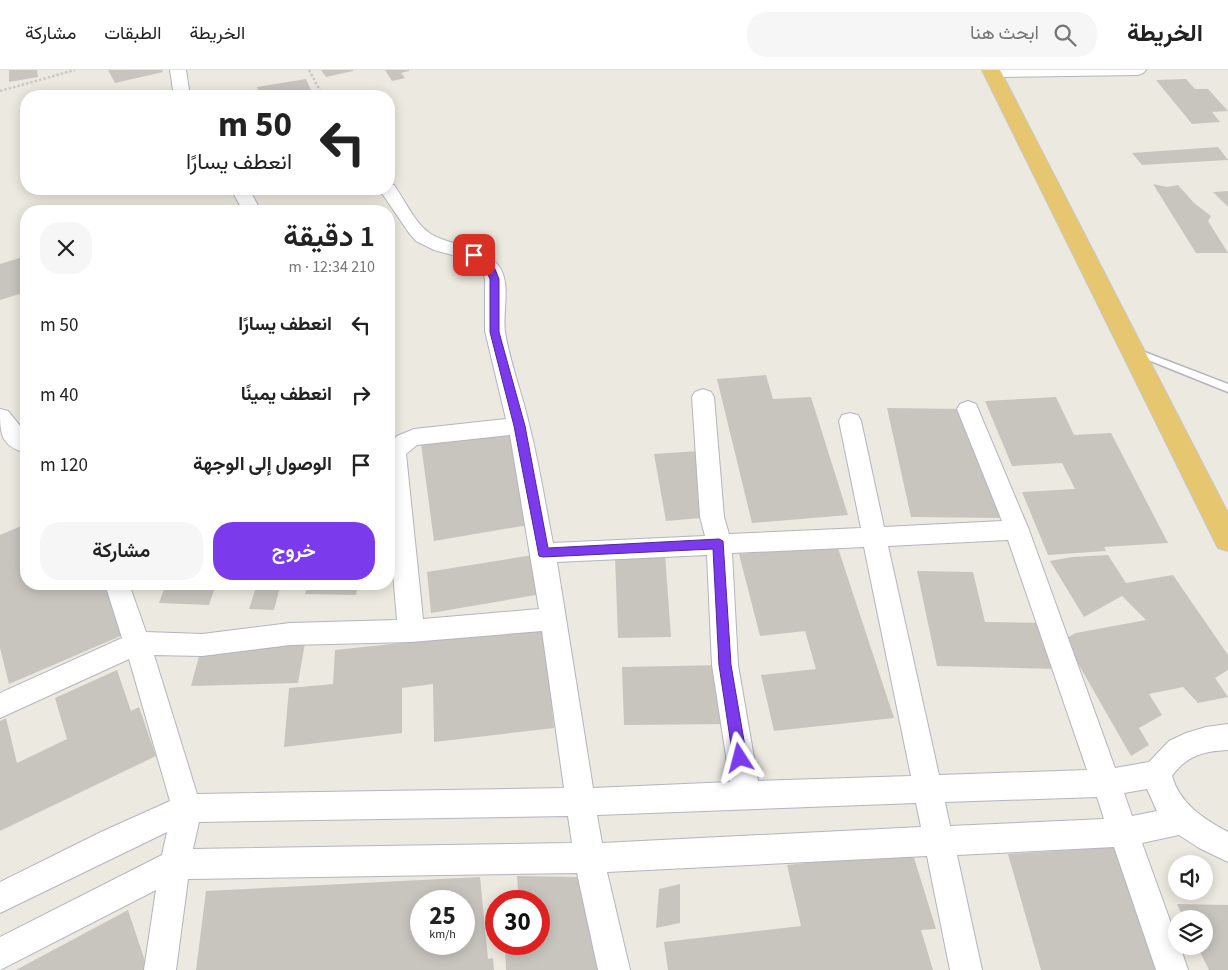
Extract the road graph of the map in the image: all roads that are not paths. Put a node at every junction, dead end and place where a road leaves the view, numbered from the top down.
1 (178, 70) edge
2 (1138, 70) edge
3 (991, 71) edge
4 (181, 90) edge
5 (392, 195) edge
6 (395, 227) edge
7 (415, 229) junction
8 (1133, 351) junction
9 (1228, 388) edge
10 (702, 397) dead end
11 (968, 409) dead end
12 (0, 417) edge
13 (850, 421) dead end
14 (519, 426) junction
15 (20, 440) edge
16 (395, 454) edge
17 (395, 527) edge
18 (1018, 530) junction
19 (874, 536) junction
20 (1228, 540) edge
21 (719, 544) junction
22 (543, 552) junction
23 (119, 590) edge
24 (553, 619) junction
25 (411, 631) junction
26 (137, 643) junction
27 (0, 706) edge
28 (1228, 737) edge
29 (1157, 774) junction
30 (1107, 783) junction
31 (927, 789) junction
32 (746, 795) junction
33 (581, 802) junction
34 (187, 808) junction
35 (1184, 820) junction
36 (1123, 832) junction
37 (939, 841) junction
38 (1228, 847) edge
39 (589, 858) junction
40 (175, 864) junction
41 (0, 898) edge
42 (0, 954) edge
43 (160, 970) edge
44 (614, 970) edge
45 (966, 970) edge
46 (1172, 970) edge

1 - 4 street
2 - 3 street
3 - 8 highway
5 - 7 street
6 - 7 street
7 - 14 street
8 - 9 lane
8 - 20 highway
10 - 21 street
11 - 18 street
12 - 15 street
13 - 19 street
14 - 16 street
14 - 22 street
17 - 25 street
18 - 19 street
18 - 30 street
19 - 21 street
19 - 31 street
21 - 22 street
21 - 32 street
22 - 24 street
23 - 26 street
24 - 25 street
24 - 33 street
25 - 26 street
26 - 27 street
26 - 34 street
28 - 29 street
29 - 30 street
29 - 35 street
30 - 31 street
30 - 36 street
31 - 32 street
31 - 37 street
32 - 33 street
33 - 34 street
33 - 39 street
34 - 40 street
34 - 41 street
35 - 36 street
35 - 38 street
36 - 37 street
36 - 46 street
37 - 39 street
37 - 45 street
39 - 40 street
39 - 44 street
40 - 42 street
40 - 43 street

